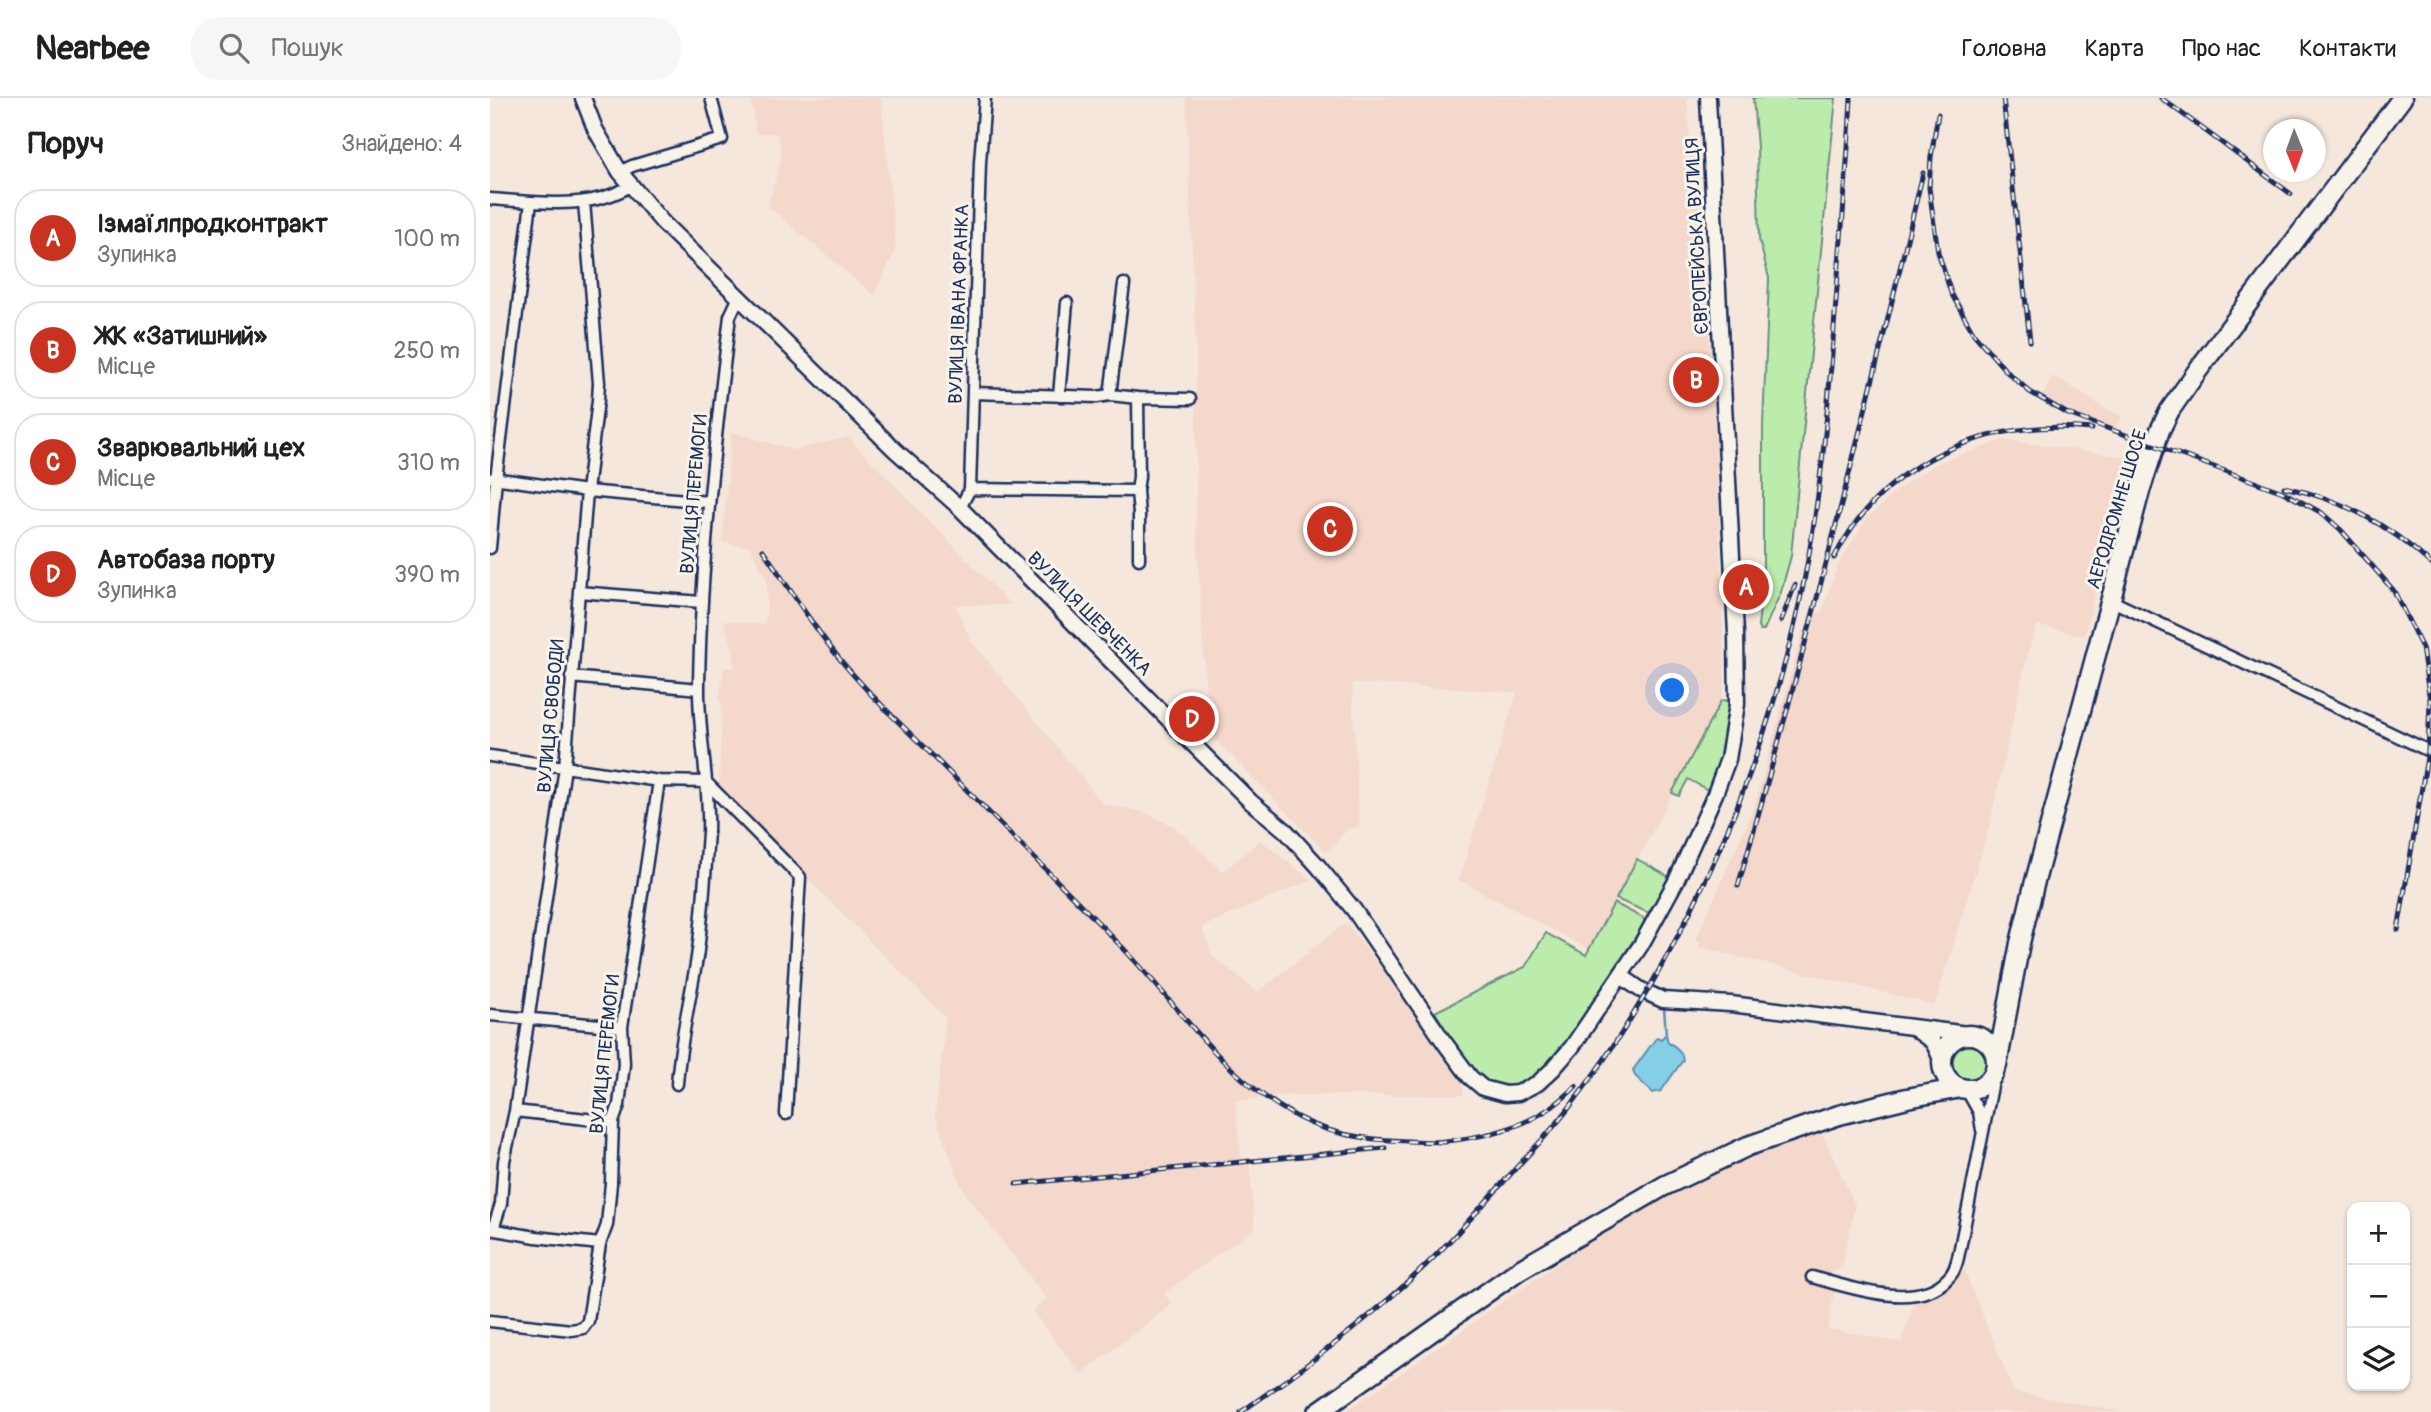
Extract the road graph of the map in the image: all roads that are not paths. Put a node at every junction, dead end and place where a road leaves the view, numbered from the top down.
1 (583, 98) edge
2 (710, 98) edge
3 (985, 98) edge
4 (1708, 98) edge
5 (2402, 98) edge
6 (620, 173) junction
7 (630, 186) junction
8 (490, 200) edge
9 (531, 202) junction
10 (584, 202) junction
11 (1124, 284) dead end
12 (738, 297) junction
13 (1067, 303) dead end
14 (974, 393) junction
15 (1110, 395) junction
16 (1059, 396) junction
17 (1138, 398) junction
18 (1189, 399) dead end
19 (493, 478) edge
20 (970, 489) junction
21 (587, 491) junction
22 (1137, 491) junction
23 (708, 502) junction
24 (960, 508) junction
25 (490, 548) edge
26 (1139, 559) dead end
27 (579, 592) junction
28 (2110, 600) junction
29 (701, 602) junction
30 (571, 677) junction
31 (699, 689) junction
32 (2431, 752) edge
33 (490, 756) edge
34 (565, 767) junction
35 (659, 781) junction
36 (706, 782) junction
37 (1621, 976) junction
38 (2009, 997) junction
39 (490, 1015) edge
40 (529, 1020) junction
41 (1907, 1026) junction
42 (622, 1027) junction
43 (1970, 1035) junction
44 (1942, 1062) junction
45 (1996, 1068) junction
46 (677, 1084) dead end
47 (1963, 1088) junction
48 (1907, 1098) junction
49 (515, 1111) junction
50 (786, 1114) dead end
51 (613, 1122) junction
52 (1983, 1138) junction
53 (492, 1229) edge
54 (600, 1244) junction
55 (1812, 1277) dead end
56 (490, 1321) edge
57 (1318, 1412) edge

1 - 6 main road, ВУЛИЦЯ ШЕВЧЕНКА
2 - 6 street
3 - 14 street, ВУЛИЦЯ ІВАНА ФРАНКА
4 - 37 main road, ЄВРОПЕЙСЬКА ВУЛИЦЯ
5 - 28 highway, АЕРОДРОМНЕ ШОСЕ
6 - 7 main road, ВУЛИЦЯ ШЕВЧЕНКА
7 - 10 street
7 - 12 main road, ВУЛИЦЯ ШЕВЧЕНКА
8 - 9 street
9 - 10 street
9 - 19 street
10 - 21 street, ВУЛИЦЯ СВОБОДИ
11 - 15 street
12 - 23 street, ВУЛИЦЯ ПЕРЕМОГИ
12 - 24 main road, ВУЛИЦЯ ШЕВЧЕНКА
13 - 16 street
14 - 16 street
14 - 20 street, ВУЛИЦЯ ІВАНА ФРАНКА
15 - 16 street
15 - 17 street
17 - 18 street
17 - 22 street
19 - 21 street
19 - 25 street
20 - 22 street
20 - 24 street, ВУЛИЦЯ ІВАНА ФРАНКА
21 - 23 street
21 - 27 street, ВУЛИЦЯ СВОБОДИ
22 - 26 street
23 - 29 street, ВУЛИЦЯ ПЕРЕМОГИ
24 - 37 main road, ВУЛИЦЯ ШЕВЧЕНКА
27 - 29 street
27 - 30 street, ВУЛИЦЯ СВОБОДИ
28 - 32 street
28 - 38 highway, АЕРОДРОМНЕ ШОСЕ
29 - 31 street, ВУЛИЦЯ ПЕРЕМОГИ
30 - 31 street
30 - 34 street, ВУЛИЦЯ СВОБОДИ
31 - 36 street, ВУЛИЦЯ ПЕРЕМОГИ
33 - 34 street
34 - 35 street
34 - 40 street, ВУЛИЦЯ СВОБОДИ
35 - 36 street
35 - 42 street, ВУЛИЦЯ ПЕРЕМОГИ
36 - 46 street, ВУЛИЦЯ ПЕРЕМОГИ
36 - 50 street
37 - 41 main road
38 - 43 highway, АЕРОДРОМНЕ ШОСЕ
38 - 45 highway, АЕРОДРОМНЕ ШОСЕ
39 - 40 street
40 - 42 street
40 - 49 street, ВУЛИЦЯ СВОБОДИ
41 - 43 main road
41 - 44 main road
42 - 51 street, ВУЛИЦЯ ПЕРЕМОГИ
43 - 44 highway
43 - 45 highway
44 - 47 highway
44 - 48 highway
45 - 47 highway
45 - 52 street, АЕРОДРОМНЕ ШОСЕ
47 - 48 highway
47 - 52 street, АЕРОДРОМНЕ ШОСЕ
48 - 57 highway
49 - 51 street
49 - 53 street, ВУЛИЦЯ СВОБОДИ
51 - 54 street, ВУЛИЦЯ ПЕРЕМОГИ
52 - 55 street, АЕРОДРОМНЕ ШОСЕ
53 - 54 street
54 - 56 street, ВУЛИЦЯ ПЕРЕМОГИ

